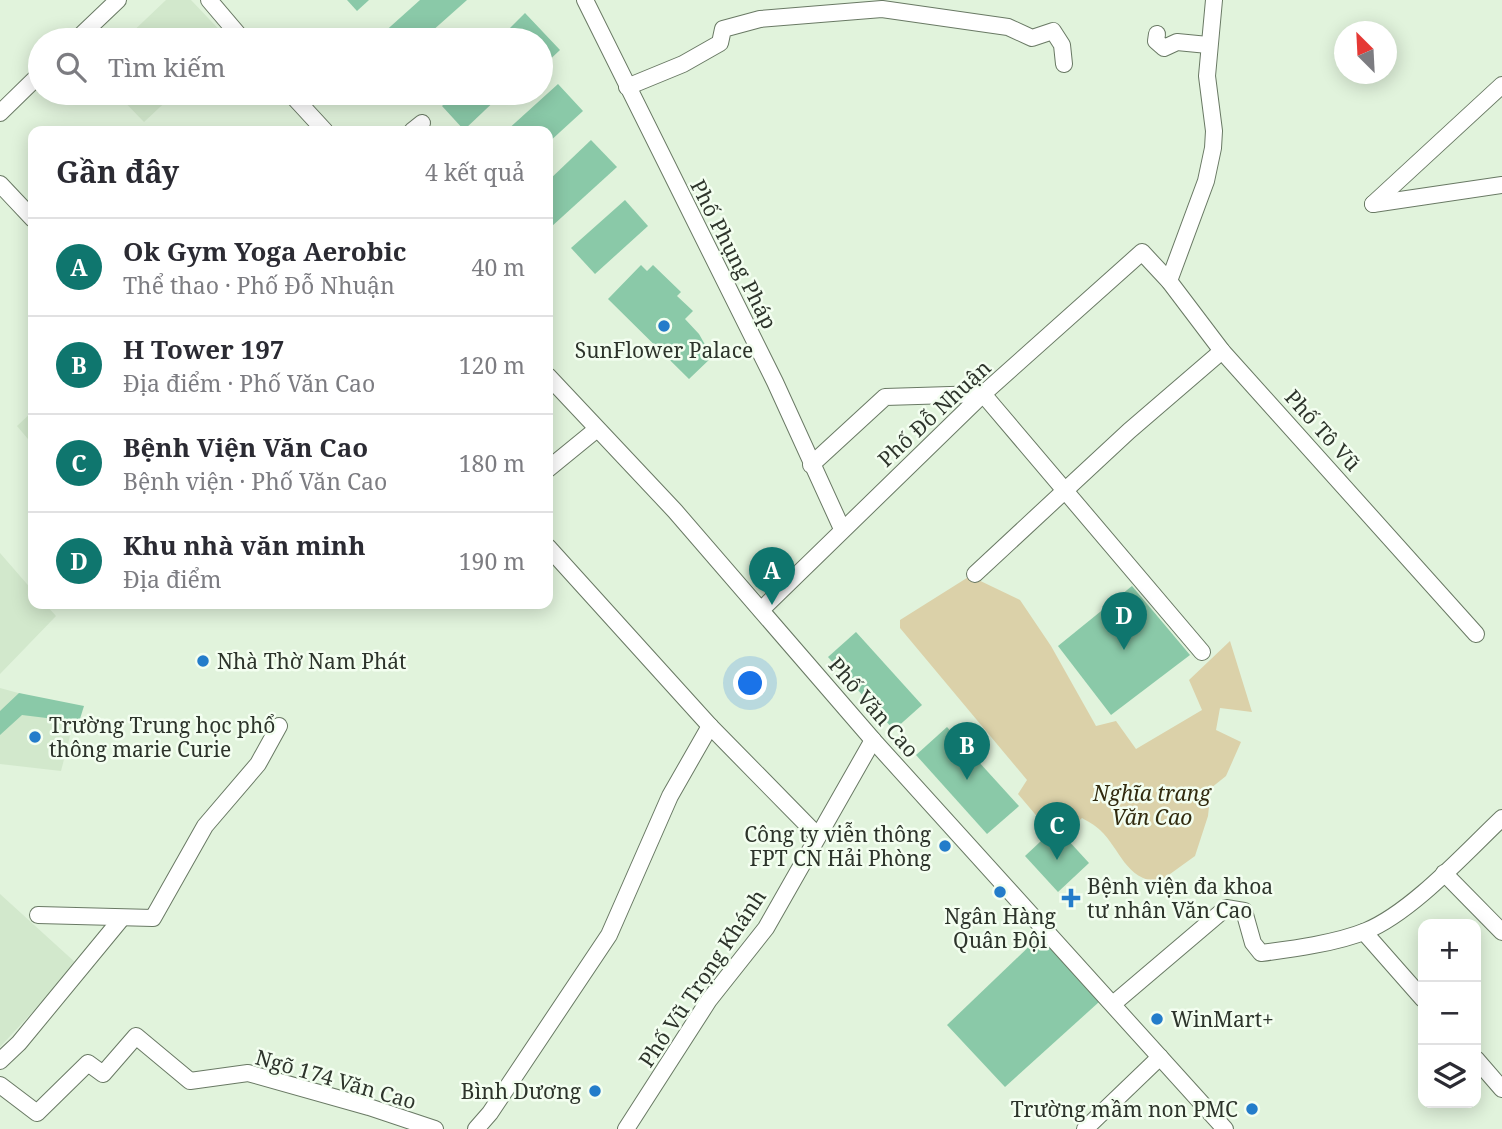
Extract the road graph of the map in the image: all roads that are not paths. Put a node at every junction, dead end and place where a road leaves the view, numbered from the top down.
1 (118, 0) edge
2 (209, 0) edge
3 (585, 0) edge
4 (1214, 0) edge
5 (89, 28) edge
6 (233, 28) edge
7 (1157, 34) dead end
8 (1208, 45) junction
9 (1064, 64) dead end
10 (1502, 85) edge
11 (28, 86) edge
12 (627, 87) junction
13 (301, 105) edge
14 (0, 113) edge
15 (320, 126) edge
16 (0, 184) edge
17 (1502, 185) edge
18 (28, 214) edge
19 (1142, 252) joint
20 (1169, 281) junction
21 (1222, 351) junction
22 (553, 381) edge
23 (983, 394) junction
24 (597, 429) junction
25 (553, 465) edge
26 (811, 465) junction
27 (1063, 491) junction
28 (842, 529) junction
29 (553, 553) edge
30 (975, 574) dead end
31 (761, 610) junction
32 (1476, 634) dead end
33 (1202, 652) dead end
34 (279, 726) dead end
35 (710, 726) junction
36 (873, 740) junction
37 (1502, 818) edge
38 (818, 836) junction
39 (1444, 873) junction
40 (37, 915) dead end
41 (122, 918) junction
42 (1364, 932) junction
43 (1502, 932) edge
44 (1418, 993) edge
45 (1112, 1004) junction
46 (1160, 1057) junction
47 (0, 1061) edge
48 (1481, 1065) edge
49 (0, 1085) edge
50 (1502, 1089) edge
51 (435, 1129) edge
52 (476, 1129) edge
53 (626, 1129) edge
54 (1085, 1129) edge
55 (1225, 1129) edge

1 - 5 street
2 - 6 street
3 - 12 street, Phố Phụng Pháp
4 - 8 street
7 - 8 street
8 - 20 street
9 - 12 street
10 - 17 street
11 - 14 street
12 - 26 street, Phố Phụng Pháp
13 - 15 street
16 - 18 street
19 - 20 street, Phố Tô Vũ
19 - 23 street, Phố Đỗ Nhuận
20 - 21 street, Phố Tô Vũ
21 - 27 street
21 - 32 street, Phố Tô Vũ
22 - 24 street, Phố Văn Cao
23 - 26 street
23 - 27 street
23 - 28 street, Phố Đỗ Nhuận
24 - 25 street
24 - 31 street, Phố Văn Cao
26 - 28 street, Phố Phụng Pháp
27 - 30 street
27 - 33 street
28 - 31 street, Phố Đỗ Nhuận
29 - 35 street
31 - 36 street, Phố Văn Cao
34 - 41 street
35 - 38 street
35 - 52 street
36 - 38 street, Phố Vũ Trọng Khánh
36 - 45 street, Phố Văn Cao
37 - 39 street
38 - 53 street, Phố Vũ Trọng Khánh
39 - 42 street
39 - 43 street
40 - 41 street
41 - 47 street
42 - 44 street
42 - 45 street
45 - 46 street, Phố Văn Cao
46 - 54 street
46 - 55 street, Phố Văn Cao
48 - 50 street
49 - 51 street, Ngõ 174 Văn Cao

